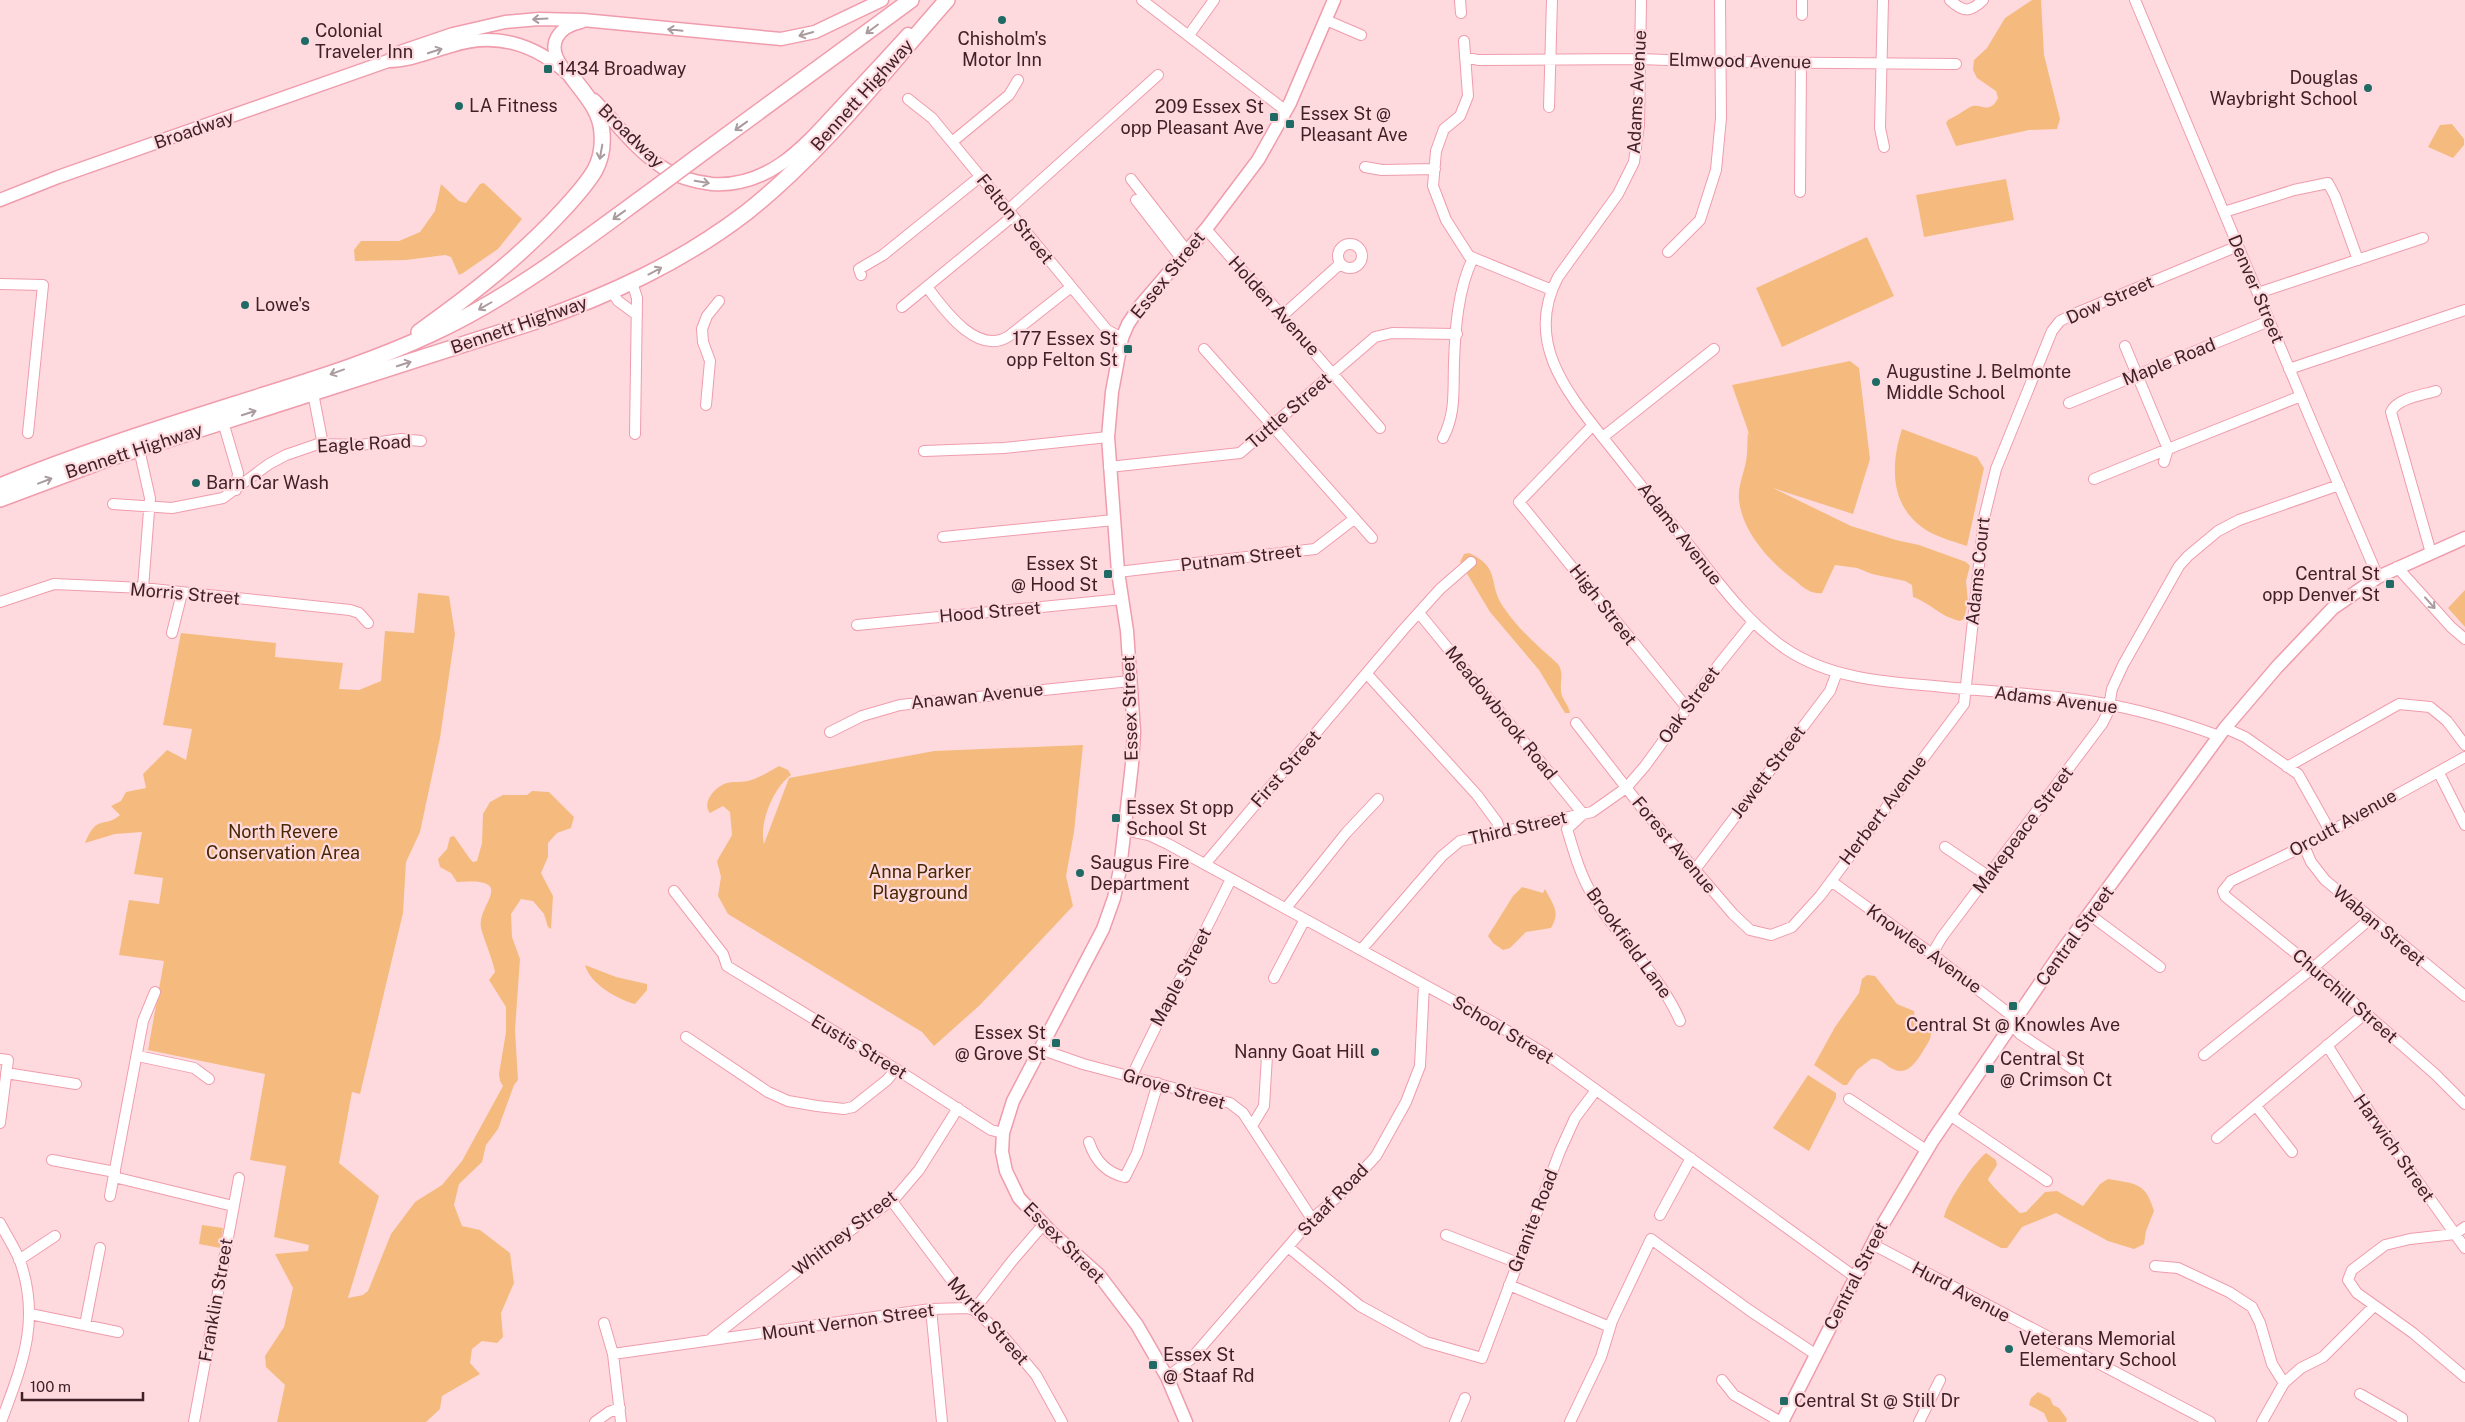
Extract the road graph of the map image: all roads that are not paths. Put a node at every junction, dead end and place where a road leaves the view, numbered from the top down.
1 (882, 0) edge
2 (911, 0) edge
3 (945, 0) edge
4 (1142, 0) edge
5 (1214, 0) edge
6 (1334, 0) edge
7 (1460, 0) edge
8 (1552, 0) edge
9 (1641, 0) edge
10 (1720, 0) edge
11 (1802, 0) edge
12 (1884, 0) edge
13 (1950, 0) edge
14 (1983, 0) edge
15 (2136, 0) edge
16 (1461, 13) dead end
17 (1802, 15) dead end
18 (589, 20) junction
19 (1326, 20) junction
20 (1189, 35) junction
21 (1361, 35) dead end
22 (1464, 41) dead end
23 (1465, 57) junction
24 (1552, 59) junction
25 (1640, 59) junction
26 (388, 61) junction
27 (1720, 62) junction
28 (1801, 63) junction
29 (1882, 63) junction
30 (1956, 64) dead end
31 (1158, 75) dead end
32 (572, 77) junction
33 (1018, 80) dead end
34 (908, 99) dead end
35 (1549, 107) dead end
36 (1286, 111) junction
37 (952, 142) junction
38 (1884, 147) dead end
39 (1365, 167) dead end
40 (1435, 169) junction
41 (981, 176) junction
42 (1131, 179) dead end
43 (1800, 192) dead end
44 (0, 200) edge
45 (1136, 200) dead end
46 (2224, 212) junction
47 (1011, 213) junction
48 (1206, 229) junction
49 (2424, 238) dead end
50 (2238, 246) junction
51 (1668, 252) dead end
52 (1184, 254) junction
53 (1473, 258) junction
54 (2358, 260) junction
55 (1340, 264) dead end
56 (860, 272) dead end
57 (632, 282) junction
58 (0, 284) edge
59 (927, 287) junction
60 (1071, 287) junction
61 (1552, 290) junction
62 (612, 292) junction
63 (2258, 293) junction
64 (719, 301) dead end
65 (902, 307) dead end
66 (2465, 310) edge
67 (637, 315) junction
68 (1282, 316) junction
69 (2269, 321) junction
70 (1457, 334) junction
71 (1122, 338) junction
72 (2125, 346) dead end
73 (1204, 349) dead end
74 (1714, 349) dead end
75 (390, 352) junction
76 (2289, 369) junction
77 (1333, 372) junction
78 (2137, 375) junction
79 (2436, 391) dead end
80 (313, 393) junction
81 (2300, 396) junction
82 (2069, 403) dead end
83 (706, 405) dead end
84 (223, 422) junction
85 (1593, 425) junction
86 (1272, 427) junction
87 (1380, 428) dead end
88 (28, 433) dead end
89 (635, 434) dead end
90 (1108, 437) junction
91 (1603, 437) junction
92 (1443, 438) dead end
93 (421, 441) dead end
94 (323, 445) junction
95 (139, 449) junction
96 (2168, 449) junction
97 (924, 451) dead end
98 (2002, 455) joint
99 (2164, 462) dead end
100 (1109, 467) junction
101 (2094, 479) dead end
102 (2339, 485) junction
103 (0, 486) edge
104 (236, 490) junction
105 (0, 499) edge
106 (114, 504) dead end
107 (150, 507) junction
108 (1354, 519) junction
109 (1114, 520) junction
110 (943, 538) dead end
111 (1372, 538) dead end
112 (2465, 538) edge
113 (2431, 552) junction
114 (1471, 562) dead end
115 (2397, 567) junction
116 (1118, 572) junction
117 (2378, 576) junction
118 (143, 588) junction
119 (182, 593) junction
120 (1123, 598) junction
121 (0, 602) edge
122 (1419, 613) junction
123 (1753, 622) junction
124 (368, 623) dead end
125 (857, 625) dead end
126 (172, 633) dead end
127 (2465, 639) edge
128 (1837, 672) junction
129 (1367, 674) junction
130 (1130, 681) junction
131 (1966, 689) junction
132 (2110, 704) junction
133 (1687, 708) junction
134 (1576, 722) dead end
135 (830, 732) dead end
136 (2222, 732) junction
137 (2465, 745) edge
138 (2465, 757) edge
139 (2288, 767) junction
140 (2439, 773) junction
141 (1626, 788) junction
142 (1378, 799) dead end
143 (1583, 814) junction
144 (2465, 825) edge
145 (1124, 830) junction
146 (1500, 831) junction
147 (2330, 832) junction
148 (2304, 846) junction
149 (1945, 847) dead end
150 (1204, 864) junction
151 (1694, 871) junction
152 (1988, 876) junction
153 (1231, 879) junction
154 (1831, 881) junction
155 (674, 891) dead end
156 (2223, 891) joint
157 (1286, 908) junction
158 (2090, 915) junction
159 (1305, 919) junction
160 (2370, 919) junction
161 (1792, 928) joint
162 (1361, 950) junction
163 (1932, 954) junction
164 (2160, 967) dead end
165 (2314, 967) junction
166 (1274, 978) dead end
167 (1424, 985) junction
168 (155, 992) dead end
169 (2465, 996) edge
170 (2366, 1013) junction
171 (1680, 1021) dead end
172 (2014, 1022) junction
173 (686, 1037) dead end
174 (2327, 1045) junction
175 (1040, 1049) junction
176 (2204, 1055) dead end
177 (138, 1056) junction
178 (1267, 1056) dead end
179 (0, 1059) edge
180 (896, 1069) junction
181 (6, 1073) junction
182 (2079, 1073) dead end
183 (1132, 1076) junction
184 (209, 1079) dead end
185 (1158, 1083) junction
186 (76, 1084) dead end
187 (1596, 1090) junction
188 (1849, 1099) dead end
189 (2465, 1104) edge
190 (2256, 1106) junction
191 (958, 1108) junction
192 (1950, 1115) junction
193 (0, 1123) edge
194 (1252, 1126) junction
195 (1003, 1133) junction
196 (2217, 1138) dead end
197 (1089, 1142) dead end
198 (1926, 1150) junction
199 (2292, 1152) dead end
200 (1691, 1158) junction
201 (52, 1160) dead end
202 (115, 1174) junction
203 (239, 1178) dead end
204 (2047, 1181) dead end
205 (110, 1196) dead end
206 (891, 1200) junction
207 (233, 1206) junction
208 (1660, 1215) dead end
209 (1312, 1219) junction
210 (0, 1223) edge
211 (1043, 1225) junction
212 (2465, 1228) edge
213 (2455, 1234) junction
214 (56, 1236) dead end
215 (1446, 1236) dead end
216 (1872, 1244) junction
217 (1288, 1247) junction
218 (100, 1248) dead end
219 (2465, 1248) edge
220 (19, 1260) junction
221 (1518, 1263) junction
222 (2155, 1266) dead end
223 (1855, 1277) junction
224 (1509, 1285) junction
225 (2374, 1306) junction
226 (931, 1309) junction
227 (974, 1310) junction
228 (30, 1314) junction
229 (604, 1322) dead end
230 (85, 1325) junction
231 (1610, 1328) junction
232 (118, 1332) dead end
233 (711, 1339) junction
234 (613, 1354) junction
235 (1815, 1354) junction
236 (1167, 1377) junction
237 (2465, 1377) edge
238 (1722, 1380) dead end
239 (1940, 1380) dead end
240 (2284, 1383) junction
241 (2360, 1394) dead end
242 (1465, 1398) dead end
243 (620, 1408) junction
244 (1, 1422) edge
245 (194, 1422) edge
246 (595, 1422) edge
247 (622, 1422) edge
248 (939, 1422) edge
249 (1062, 1422) edge
250 (1186, 1422) edge
251 (1455, 1422) edge
252 (1570, 1422) edge
253 (1782, 1422) edge
254 (1919, 1422) edge
255 (2210, 1422) edge
256 (2262, 1422) edge
257 (2402, 1422) edge

1 -> 18 main road, Broadway
2 -> 75 highway, Bennett Highway, bridge
32 -> 3 main road, Broadway
57 -> 3 highway, Bennett Highway
4 - 20 street
5 - 20 street
6 - 19 main road, Essex Street
7 - 16 street
8 - 24 street
9 - 25 street, Adams Avenue
10 - 27 street
11 - 17 street
12 - 29 street
13 - 14 street
15 - 46 street, Denver Street
18 -> 26 main road, Broadway
18 - 32 main road
19 - 21 street
19 - 36 main road, Essex Street
20 - 36 street
22 - 23 street
23 - 24 street, Elmwood Avenue
23 - 40 street
24 - 25 street, Elmwood Avenue
24 - 35 street
25 - 27 street, Elmwood Avenue
25 - 61 street, Adams Avenue
26 -> 32 main road, Broadway
26 - 44 main road, Broadway
27 - 28 street, Elmwood Avenue
27 - 51 street
28 - 29 street, Elmwood Avenue
28 - 43 street
29 - 30 street, Elmwood Avenue
29 - 38 street
31 - 47 street
32 -> 75 highway
33 - 37 street
34 - 37 street, Felton Street
36 - 48 main road, Essex Street
37 - 41 street, Felton Street
39 - 40 street
40 - 53 street
41 - 47 street, Felton Street
41 - 56 street
42 - 52 street
45 - 52 street
46 - 50 street, Denver Street
46 - 54 street
47 - 59 street
47 - 60 street, Felton Street
48 - 52 main road, Essex Street
48 - 68 street, Holden Avenue
49 - 54 street
50 - 63 street, Denver Street
50 - 98 street, Dow Street
52 - 71 main road, Essex Street
53 - 61 street
53 - 70 street
54 - 63 street
55 - 68 street
57 - 62 highway, Bennett Highway
57 - 67 street
58 - 88 street
59 - 60 street
59 - 65 street
60 - 71 street, Felton Street
61 - 85 street, Adams Avenue
62 - 67 street
80 -> 62 highway, Bennett Highway
63 - 69 street, Denver Street
64 - 83 street
66 - 76 street
67 - 89 street
68 - 77 street, Holden Avenue
69 - 76 street, Denver Street
69 - 78 street, Maple Road
70 - 77 street, Tuttle Street
70 - 92 street
71 - 90 main road, Essex Street
72 - 78 street
73 - 86 street
74 - 91 street
75 -> 103 highway, Bennett Highway
76 - 81 street, Denver Street
77 - 86 street, Tuttle Street
77 - 87 street, Holden Avenue
78 - 82 street, Maple Road
78 - 96 street
79 - 113 street
84 -> 80 highway, Bennett Highway
80 - 94 street
81 - 96 street
81 - 102 street, Denver Street
84 - 95 highway, Bennett Highway
84 - 104 street
85 - 91 street, Adams Avenue
85 - 133 street, High Street
86 - 100 street, Tuttle Street
86 - 108 street
90 - 97 street
90 - 100 main road, Essex Street
91 - 123 street, Adams Avenue
93 - 94 street, Eagle Road
94 - 104 street, Eagle Road
105 -> 95 highway, Bennett Highway
95 - 107 street
96 - 99 street
96 - 101 street
98 - 131 street, Adams Court
100 - 109 main road, Essex Street
102 - 117 street, Denver Street
102 - 132 street, Makepeace Street
104 - 107 street, Eagle Road
106 - 107 street, Eagle Road
107 - 118 street
108 - 111 street
108 - 116 street, Putnam Street
109 - 110 street
109 - 116 main road, Essex Street
112 - 113 main road, Central Street
113 - 115 main road, Central Street
114 - 122 street, First Street
115 - 117 main road, Central Street
115 -> 127 street
116 - 120 main road, Essex Street
117 - 136 main road, Central Street
118 - 119 street, Morris Street
118 - 121 street, Morris Street
119 - 124 street, Morris Street
119 - 126 street
120 - 125 street, Hood Street
120 - 130 main road, Essex Street
122 - 129 street, First Street
122 - 143 street, Meadowbrook Road
123 - 128 street, Adams Avenue
123 - 133 street, Oak Street
128 - 131 street, Adams Avenue
128 - 151 street, Jewett Street
129 - 146 street
129 - 150 street, First Street
130 - 135 street, Anawan Avenue
130 - 145 main road, Essex Street
131 - 132 street, Adams Avenue
131 - 154 street, Herbert Avenue
132 - 136 street, Adams Avenue
132 - 152 street, Makepeace Street
133 - 141 street, Oak Street
134 - 141 street, Forest Avenue
136 - 139 street, Adams Avenue
136 - 158 main road, Central Street
137 - 139 street
138 - 140 street, Orcutt Avenue
139 - 147 street, Adams Avenue
140 - 144 street
140 - 147 street, Orcutt Avenue
141 - 143 street, Third Street
141 - 151 street, Forest Avenue
142 - 157 street
143 - 146 street, Third Street
143 - 171 street, Brookfield Lane
145 - 150 street, School Street
145 - 175 main road, Essex Street
146 - 162 street, Third Street
147 - 148 street, Orcutt Avenue
148 - 156 street, Orcutt Avenue
148 - 160 street, Waban Street
149 - 152 street
150 - 153 street, School Street
151 - 161 street, Forest Avenue
152 - 163 street, Makepeace Street
153 - 157 street, School Street
153 - 183 street, Maple Street
154 - 161 street, Herbert Avenue
154 - 163 street, Knowles Avenue
155 - 180 street, Eustis Street
156 - 165 street, Churchill Street
157 - 159 street, School Street
158 - 164 street
158 - 172 main road, Central Street
159 - 162 street, School Street
159 - 166 street
160 - 165 street
160 - 169 street, Waban Street
162 - 167 street, School Street
163 - 172 street, Knowles Avenue
165 - 170 street, Churchill Street
165 - 176 street
167 - 187 street, School Street
167 - 209 street, Staaf Road
168 - 177 street
170 - 174 street
170 - 189 street, Churchill Street
172 - 182 street, Knowles Avenue
172 - 192 main road, Central Street
173 - 180 street
174 - 190 street
174 - 213 street, Harwich Street
175 - 183 street, Grove Street
175 - 195 main road, Essex Street
177 - 184 street
177 - 202 street
178 - 194 street
179 - 181 street
180 - 191 street, Eustis Street
181 - 186 street
181 - 193 street
183 - 185 street, Grove Street
185 - 194 street, Grove Street
185 - 197 street
187 - 200 street, School Street
187 - 221 street, Granite Road
188 - 198 street
190 - 196 street
190 - 199 street
191 - 195 street, Eustis Street
191 - 206 street, Whitney Street
192 - 198 main road, Central Street
192 - 204 street
194 - 209 street, Grove Street
195 - 211 main road, Essex Street
198 - 216 main road, Central Street
200 - 208 street
200 - 223 street, School Street
201 - 202 street
202 - 205 street
202 - 207 street
203 - 207 street, Franklin Street
206 - 227 street, Myrtle Street
206 - 233 street, Whitney Street
207 - 245 street, Franklin Street
209 - 217 street, Staaf Road
210 - 220 street
211 - 227 street
211 - 236 main road, Essex Street
212 - 213 street
213 - 219 street, Harwich Street
213 - 225 street
214 - 220 street
215 - 221 street
216 - 223 main road, Central Street
216 - 255 street, Hurd Avenue
217 - 224 street, Granite Road
217 - 236 street, Staaf Road
218 - 230 street
220 - 228 street
221 - 224 street, Granite Road
222 - 240 street
223 - 235 main road, Central Street
224 - 231 street
225 - 237 street
225 - 240 street
226 - 227 street, Mount Vernon Street
226 - 233 street, Mount Vernon Street
226 - 248 street
227 - 249 street, Myrtle Street
228 - 230 street
228 - 244 street
229 - 234 street
230 - 232 street
231 - 235 street
231 - 252 street
233 - 234 street, Mount Vernon Street
234 - 243 street
235 - 253 main road, Central Street
236 - 250 main road, Essex Street
238 - 253 street
239 - 254 street
240 - 256 street
241 - 257 street
242 - 251 street
243 - 246 street
243 - 247 street

